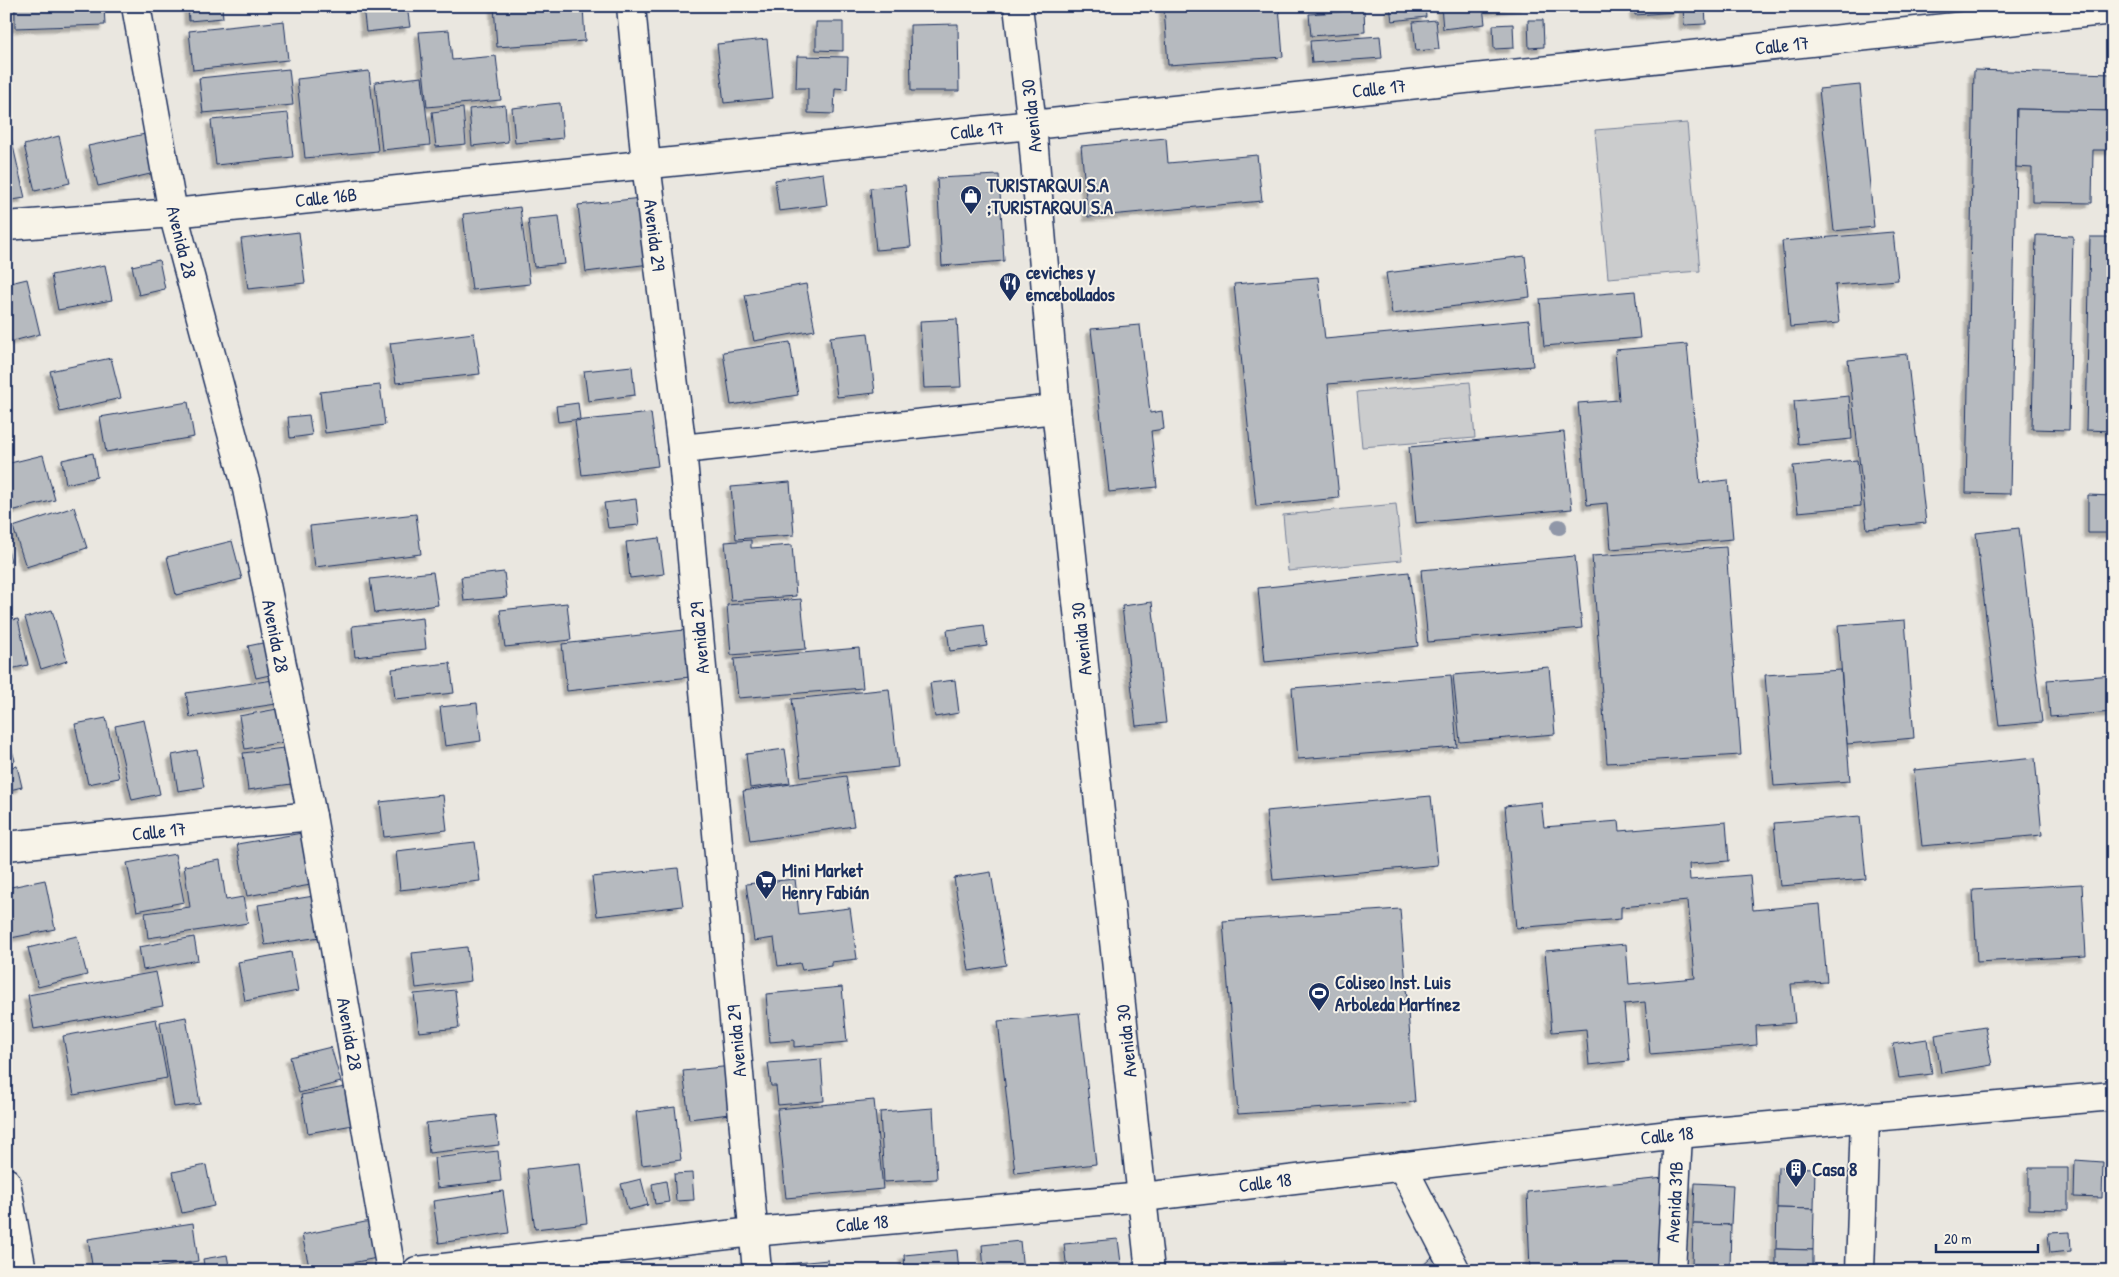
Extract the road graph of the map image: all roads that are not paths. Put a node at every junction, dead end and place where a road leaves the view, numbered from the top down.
1 (136, 6) edge
2 (631, 6) edge
3 (1018, 6) edge
4 (2113, 10) edge
5 (1032, 125) junction
6 (646, 164) junction
7 (173, 213) junction
8 (6, 226) edge
9 (1056, 409) junction
10 (682, 449) junction
11 (312, 816) junction
12 (6, 846) edge
13 (2113, 1096) edge
14 (1865, 1118) junction
15 (1678, 1134) junction
16 (1402, 1166) junction
17 (6, 1182) edge
18 (1143, 1197) junction
19 (753, 1232) junction
20 (22, 1271) edge
21 (391, 1271) edge
22 (417, 1271) edge
23 (757, 1271) edge
24 (1150, 1271) edge
25 (1456, 1271) edge
26 (1671, 1271) edge
27 (1860, 1271) edge

1 - 7 street, Avenida 28
2 - 6 street, Avenida 29
3 - 5 street, Avenida 30
4 - 5 street, Calle 17
5 - 6 street, Calle 17
5 - 9 street, Avenida 30
6 - 7 street, Calle 16B
6 - 10 street, Avenida 29
7 - 8 street, Calle 16B
7 - 11 street, Avenida 28
9 - 10 street
9 - 18 street, Avenida 30
10 - 19 street, Avenida 29
11 - 12 street, Calle 17
11 - 21 street, Avenida 28
13 - 14 street, Calle 18
14 - 15 street, Calle 18
14 - 27 street
15 - 16 street, Calle 18
15 - 26 street, Avenida 31B
16 - 18 street, Calle 18
16 - 25 street
17 - 20 street
18 - 19 street, Calle 18
18 - 24 street, Avenida 30
19 - 22 street, Calle 18
19 - 23 street, Avenida 29

